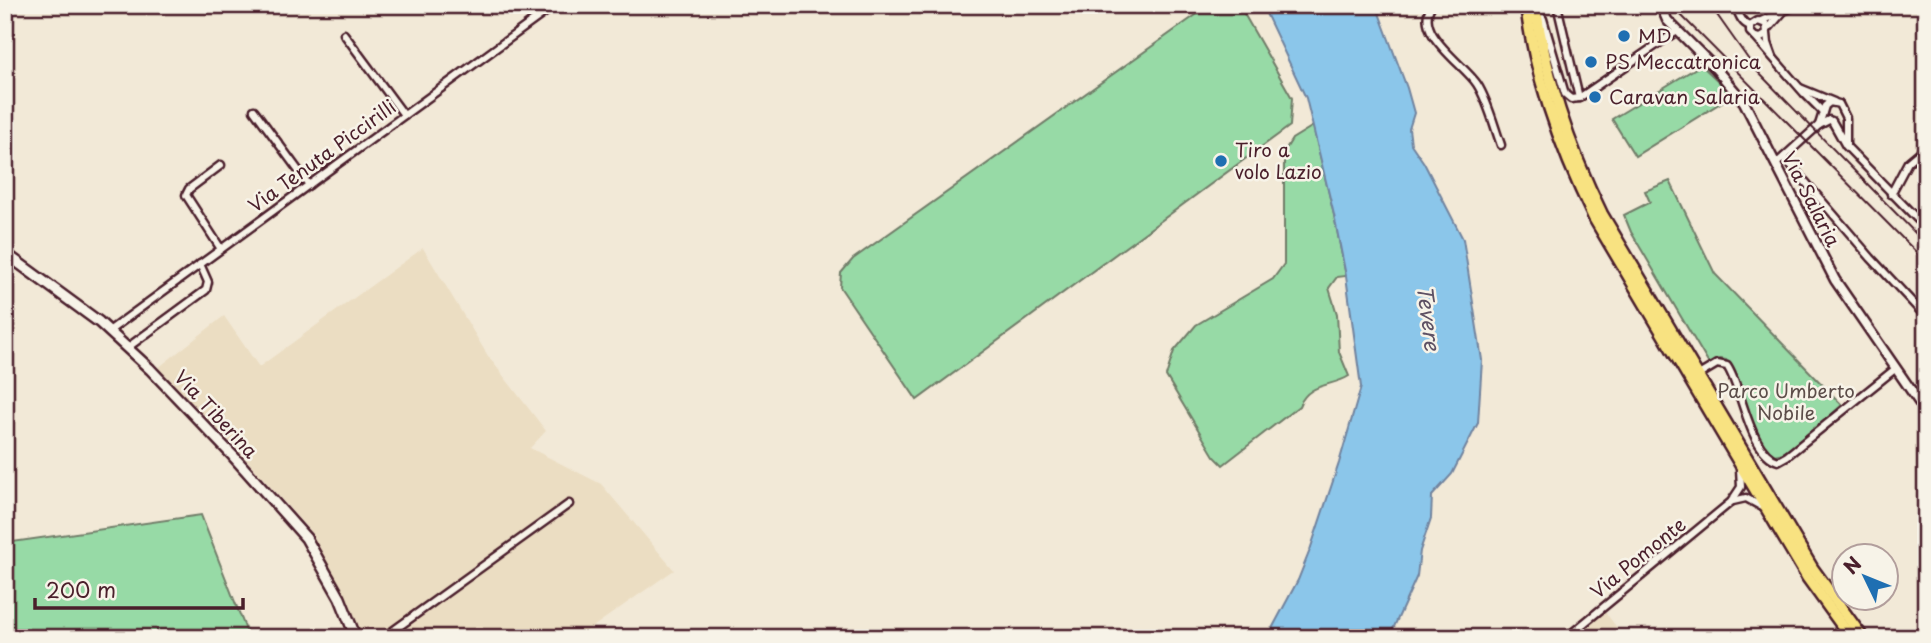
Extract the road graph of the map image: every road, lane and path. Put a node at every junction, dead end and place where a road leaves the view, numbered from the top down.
1 (555, 5) edge
2 (1432, 5) edge
3 (1557, 5) edge
4 (1735, 5) edge
5 (1797, 5) edge
6 (1532, 6) edge
7 (1661, 6) edge
8 (1782, 13) junction
9 (1761, 21) junction
10 (1750, 26) junction
11 (1677, 31) junction
12 (1767, 32) junction
13 (344, 34) dead end
14 (1755, 37) junction
15 (1774, 58) junction
16 (1800, 88) junction
17 (1579, 98) junction
18 (1833, 102) junction
19 (254, 110) dead end
20 (1842, 113) junction
21 (404, 115) junction
22 (1827, 117) junction
23 (1501, 145) dead end
24 (1846, 146) junction
25 (1926, 147) edge
26 (1784, 158) junction
27 (1776, 164) junction
28 (221, 165) dead end
29 (309, 185) junction
30 (1891, 194) junction
31 (1926, 228) edge
32 (221, 249) junction
33 (5, 253) edge
34 (200, 264) junction
35 (1926, 317) edge
36 (108, 331) junction
37 (127, 348) junction
38 (1895, 369) junction
39 (1697, 376) junction
40 (1926, 412) edge
41 (1740, 466) junction
42 (1731, 502) junction
43 (569, 504) dead end
44 (1767, 510) junction
45 (355, 638) edge
46 (383, 638) edge
47 (1566, 638) edge
48 (1851, 638) edge
49 (1863, 638) edge

1 - 21 street, Via Tenuta Piccirilli
2 - 23 street
3 - 17 street
4 - 10 street
5 - 8 street
6 - 17 street
6 - 39 main road
6 - 41 main road
7 - 11 street, Via Salaria
8 - 9 street
8 - 12 street
9 - 10 street
9 - 12 street
10 - 14 street
11 - 17 street
11 - 27 street, Via Salaria
12 - 14 street
12 - 15 street
13 - 21 street
14 - 15 street
15 - 16 street
16 - 18 street
16 - 22 street
18 - 20 street
18 - 22 street
19 - 29 street
20 - 22 street
20 - 24 street
21 - 29 street, Via Tenuta Piccirilli
22 - 24 street
22 - 26 street
24 - 30 street
25 - 30 street
26 - 27 street
26 - 35 street
27 - 38 street, Via Salaria
28 - 32 street
29 - 32 street, Via Tenuta Piccirilli
30 - 31 street
32 - 34 street, Via Tenuta Piccirilli
33 - 36 main road, Via Tiberina
34 - 36 street, Via Tenuta Piccirilli
34 - 37 street
36 - 37 main road, Via Tiberina
37 - 45 main road, Via Tiberina
38 - 39 street
38 - 40 street, Via Salaria
39 - 49 main road
41 - 42 street
41 - 44 main road
42 - 44 street
42 - 47 street, Via Pomonte
43 - 46 street
44 - 48 main road

